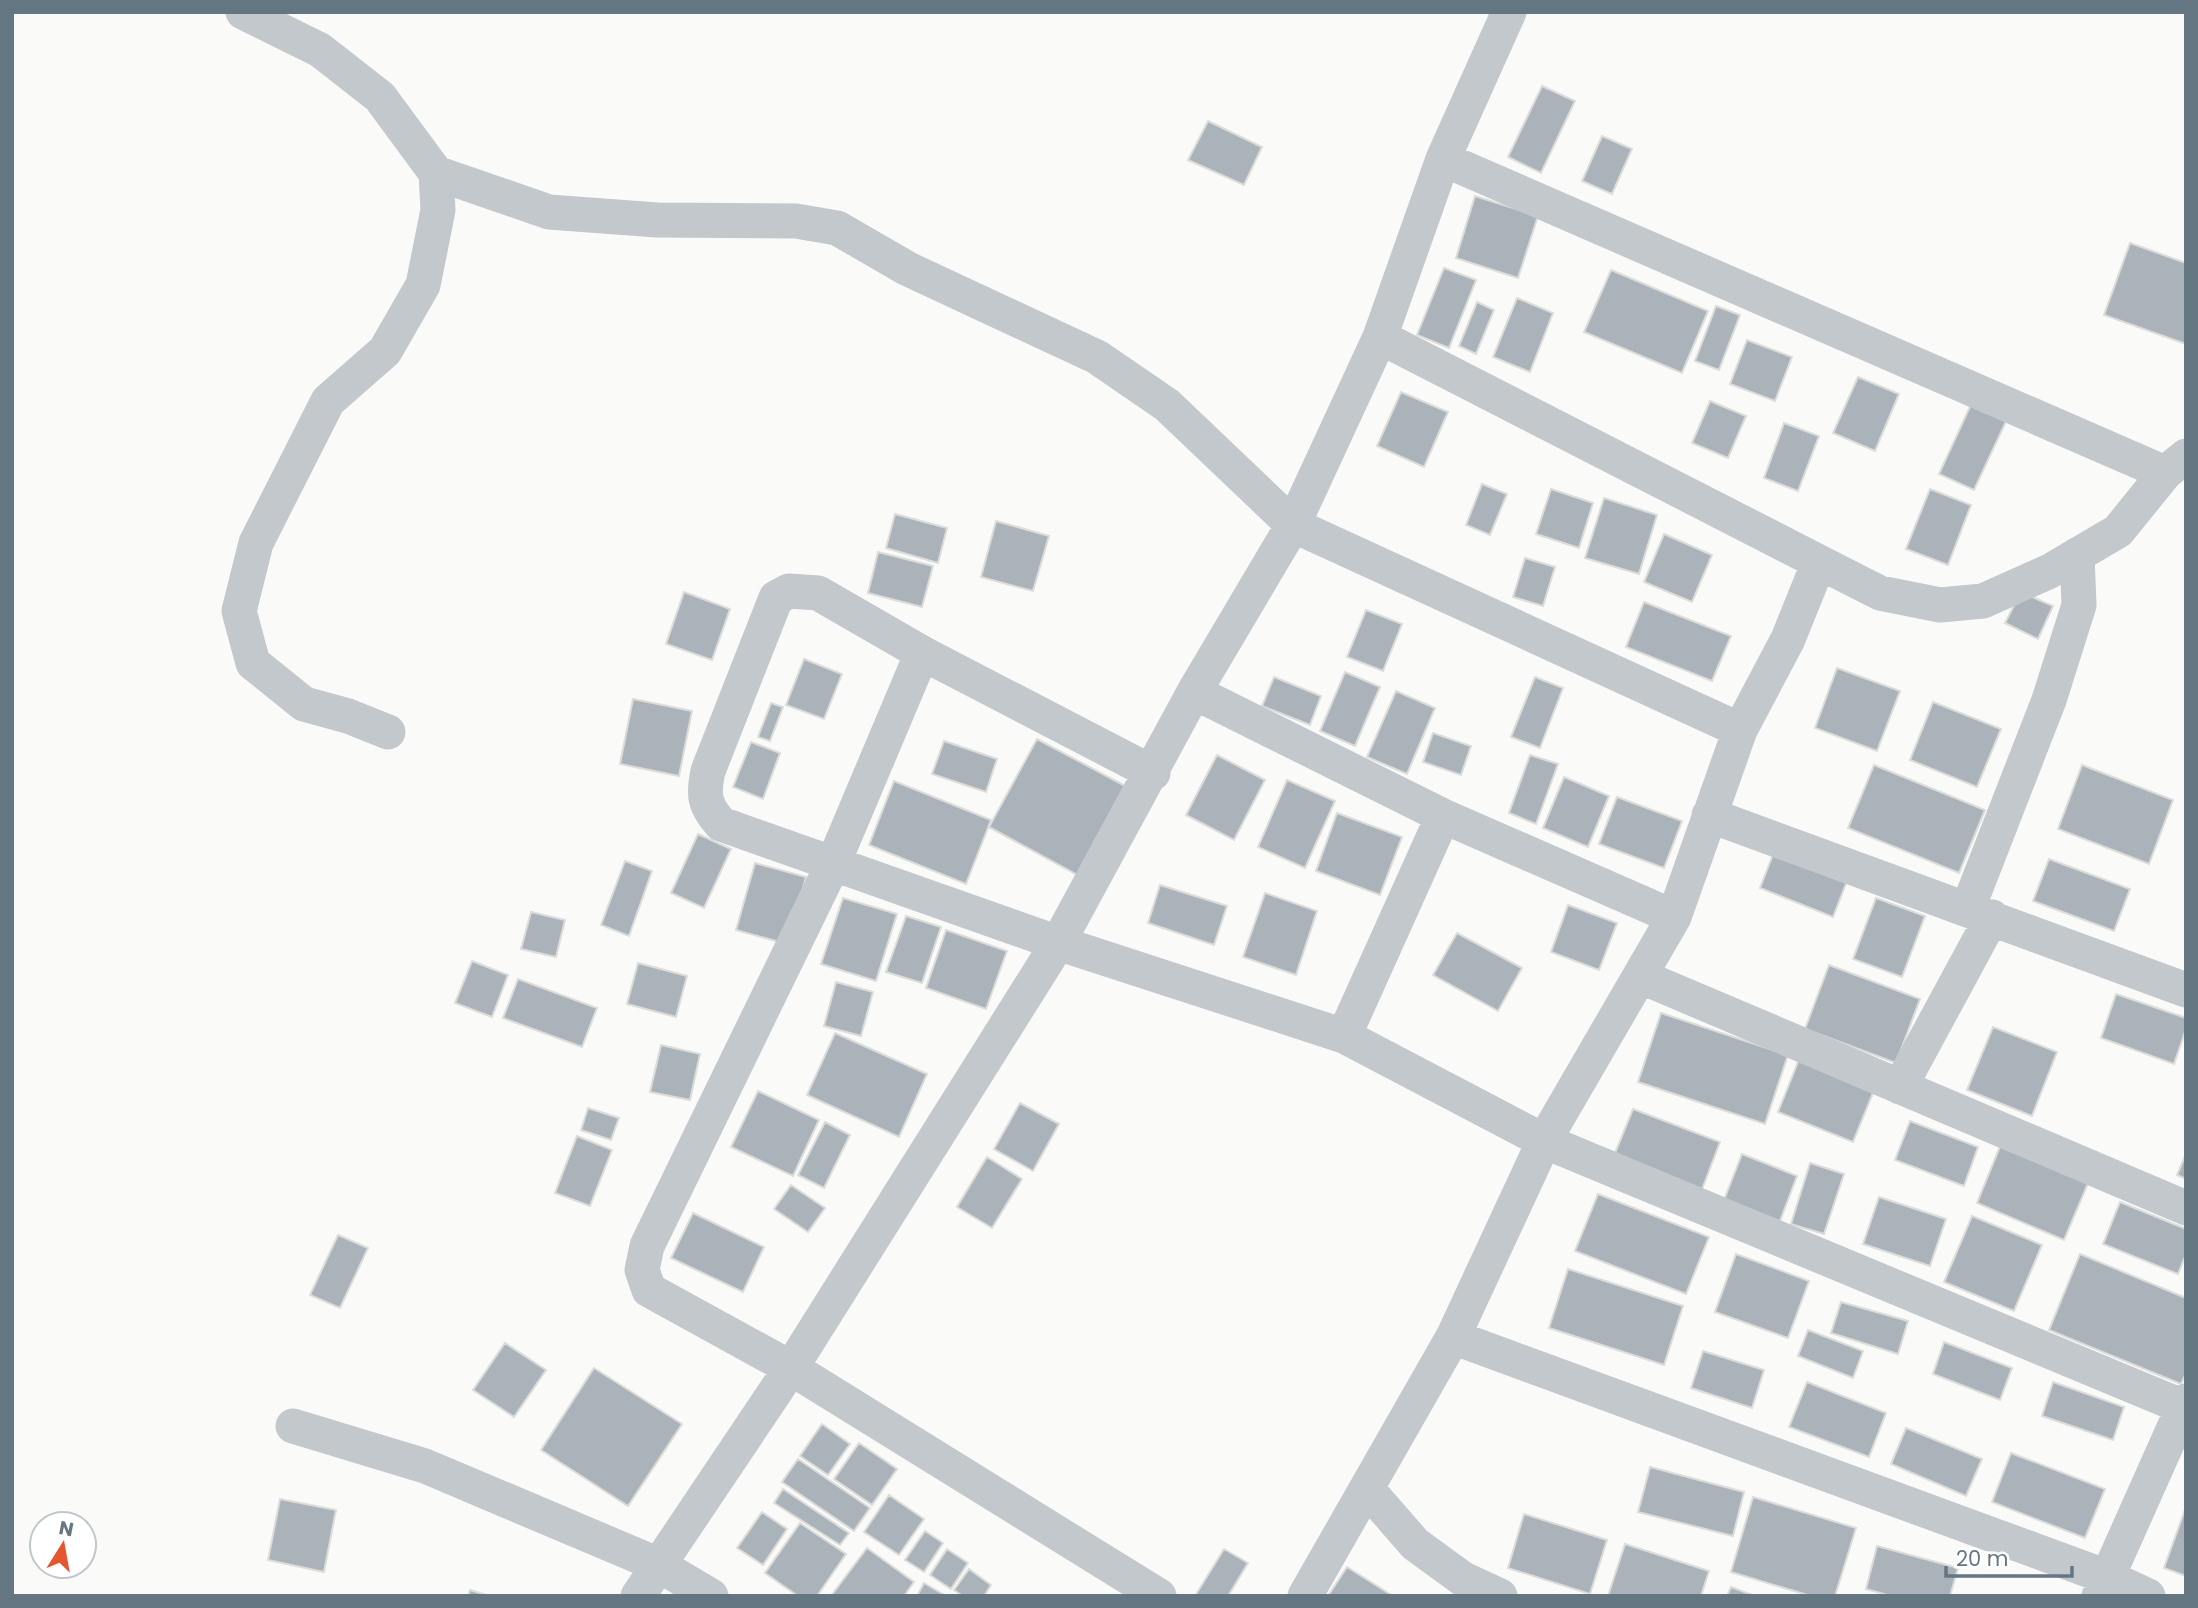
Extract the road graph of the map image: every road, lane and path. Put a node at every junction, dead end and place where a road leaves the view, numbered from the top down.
1 (243, 12) edge
2 (1509, 12) edge
3 (1443, 159) junction
4 (436, 173) junction
5 (1380, 337) junction
6 (2176, 464) edge
7 (1293, 525) junction
8 (2077, 555) junction
9 (1819, 562) junction
10 (922, 653) junction
11 (1194, 692) junction
12 (1740, 730) junction
13 (388, 732) dead end
14 (1153, 773) junction
15 (1709, 815) junction
16 (1443, 816) junction
17 (833, 864) junction
18 (1980, 913) junction
19 (1674, 917) junction
20 (1058, 943) junction
21 (1642, 977) junction
22 (2186, 990) edge
23 (1344, 1036) junction
24 (1900, 1087) junction
25 (1544, 1141) junction
26 (2186, 1208) edge
27 (1453, 1337) junction
28 (791, 1368) junction
29 (2185, 1405) edge
30 (293, 1426) dead end
31 (1368, 1490) junction
32 (659, 1565) junction
33 (2103, 1586) edge
34 (638, 1596) edge
35 (711, 1596) edge
36 (1158, 1596) edge
37 (1305, 1596) edge
38 (1500, 1596) edge
39 (2148, 1596) edge

1 - 4 street
2 - 3 street
3 - 5 street
3 - 6 street
4 - 7 street
4 - 13 street
5 - 7 street
5 - 9 street
6 - 8 street
7 - 11 street
7 - 12 street
8 - 9 street
8 - 18 street
9 - 12 street
10 - 14 street
10 - 17 street
10 - 17 street
11 - 14 street
11 - 16 street
12 - 15 street
14 - 20 street
15 - 18 street
15 - 19 street
16 - 19 street
16 - 23 street
17 - 20 street
17 - 28 street
18 - 22 street
18 - 24 street
19 - 21 street
20 - 23 street
20 - 28 street
21 - 24 street
21 - 25 street
23 - 25 street
24 - 26 street
25 - 27 street
25 - 29 street
27 - 31 street
27 - 33 street
28 - 32 street
28 - 36 street
29 - 33 street
30 - 32 street
31 - 37 street
31 - 38 street
32 - 34 street
32 - 35 street
33 - 39 street

